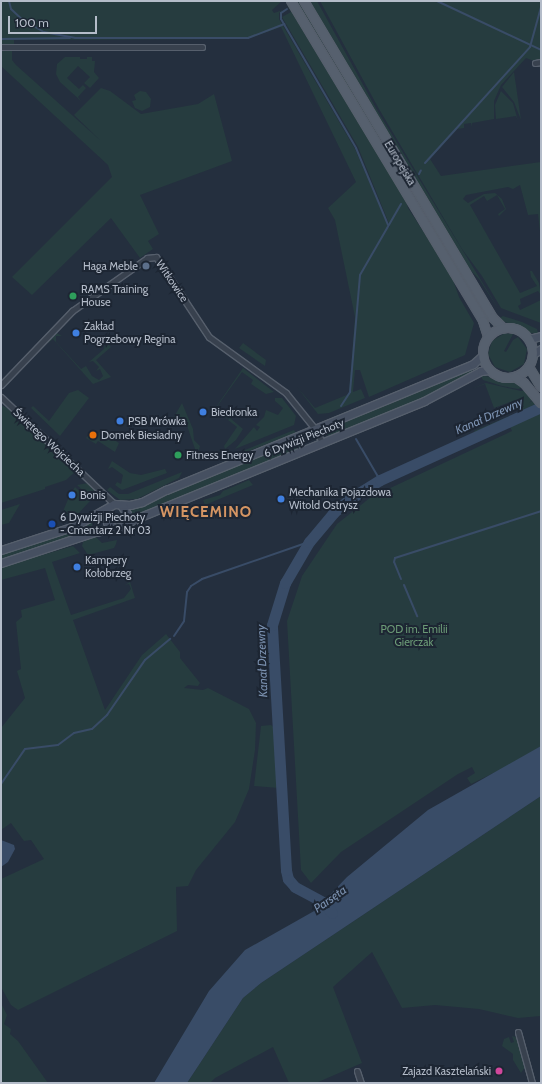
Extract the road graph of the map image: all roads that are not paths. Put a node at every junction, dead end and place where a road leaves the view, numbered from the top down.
1 (291, 1) edge
2 (304, 1) edge
3 (1, 47) edge
4 (202, 47) dead end
5 (541, 62) edge
6 (535, 63) dead end
7 (503, 328) junction
8 (488, 336) junction
9 (541, 336) edge
10 (529, 339) junction
11 (541, 349) edge
12 (533, 354) junction
13 (482, 355) junction
14 (529, 367) junction
15 (489, 370) junction
16 (515, 377) junction
17 (1, 384) edge
18 (541, 387) edge
19 (1, 398) edge
20 (541, 404) edge
21 (316, 428) junction
22 (322, 442) junction
23 (118, 505) junction
24 (107, 510) junction
25 (125, 524) junction
26 (114, 528) junction
27 (1, 550) edge
28 (1, 563) edge
29 (518, 1032) dead end
30 (357, 1071) dead end
31 (361, 1083) edge
32 (532, 1083) edge

1 - 8 main road, Europejska
2 - 7 main road, Europejska
3 - 4 street
5 - 6 street
7 - 8 main road
7 - 10 main road
8 - 13 main road
9 - 10 street
10 - 12 main road
11 - 12 street
12 - 14 main road
13 - 15 main road
13 - 21 street, 6 Dywizji Piechoty
14 - 16 main road
14 - 18 main road
15 - 16 main road
15 - 22 street, 6 Dywizji Piechoty
16 - 20 main road
17 - 21 street, Witkowice
19 - 23 street, Świętego Wojciecha
21 - 22 street
21 - 23 street, 6 Dywizji Piechoty
22 - 25 street, 6 Dywizji Piechoty
23 - 24 street
23 - 25 street
24 - 26 street
24 - 27 street
25 - 26 street, 6 Dywizji Piechoty
26 - 28 street, 6 Dywizji Piechoty
29 - 32 street
30 - 31 street

